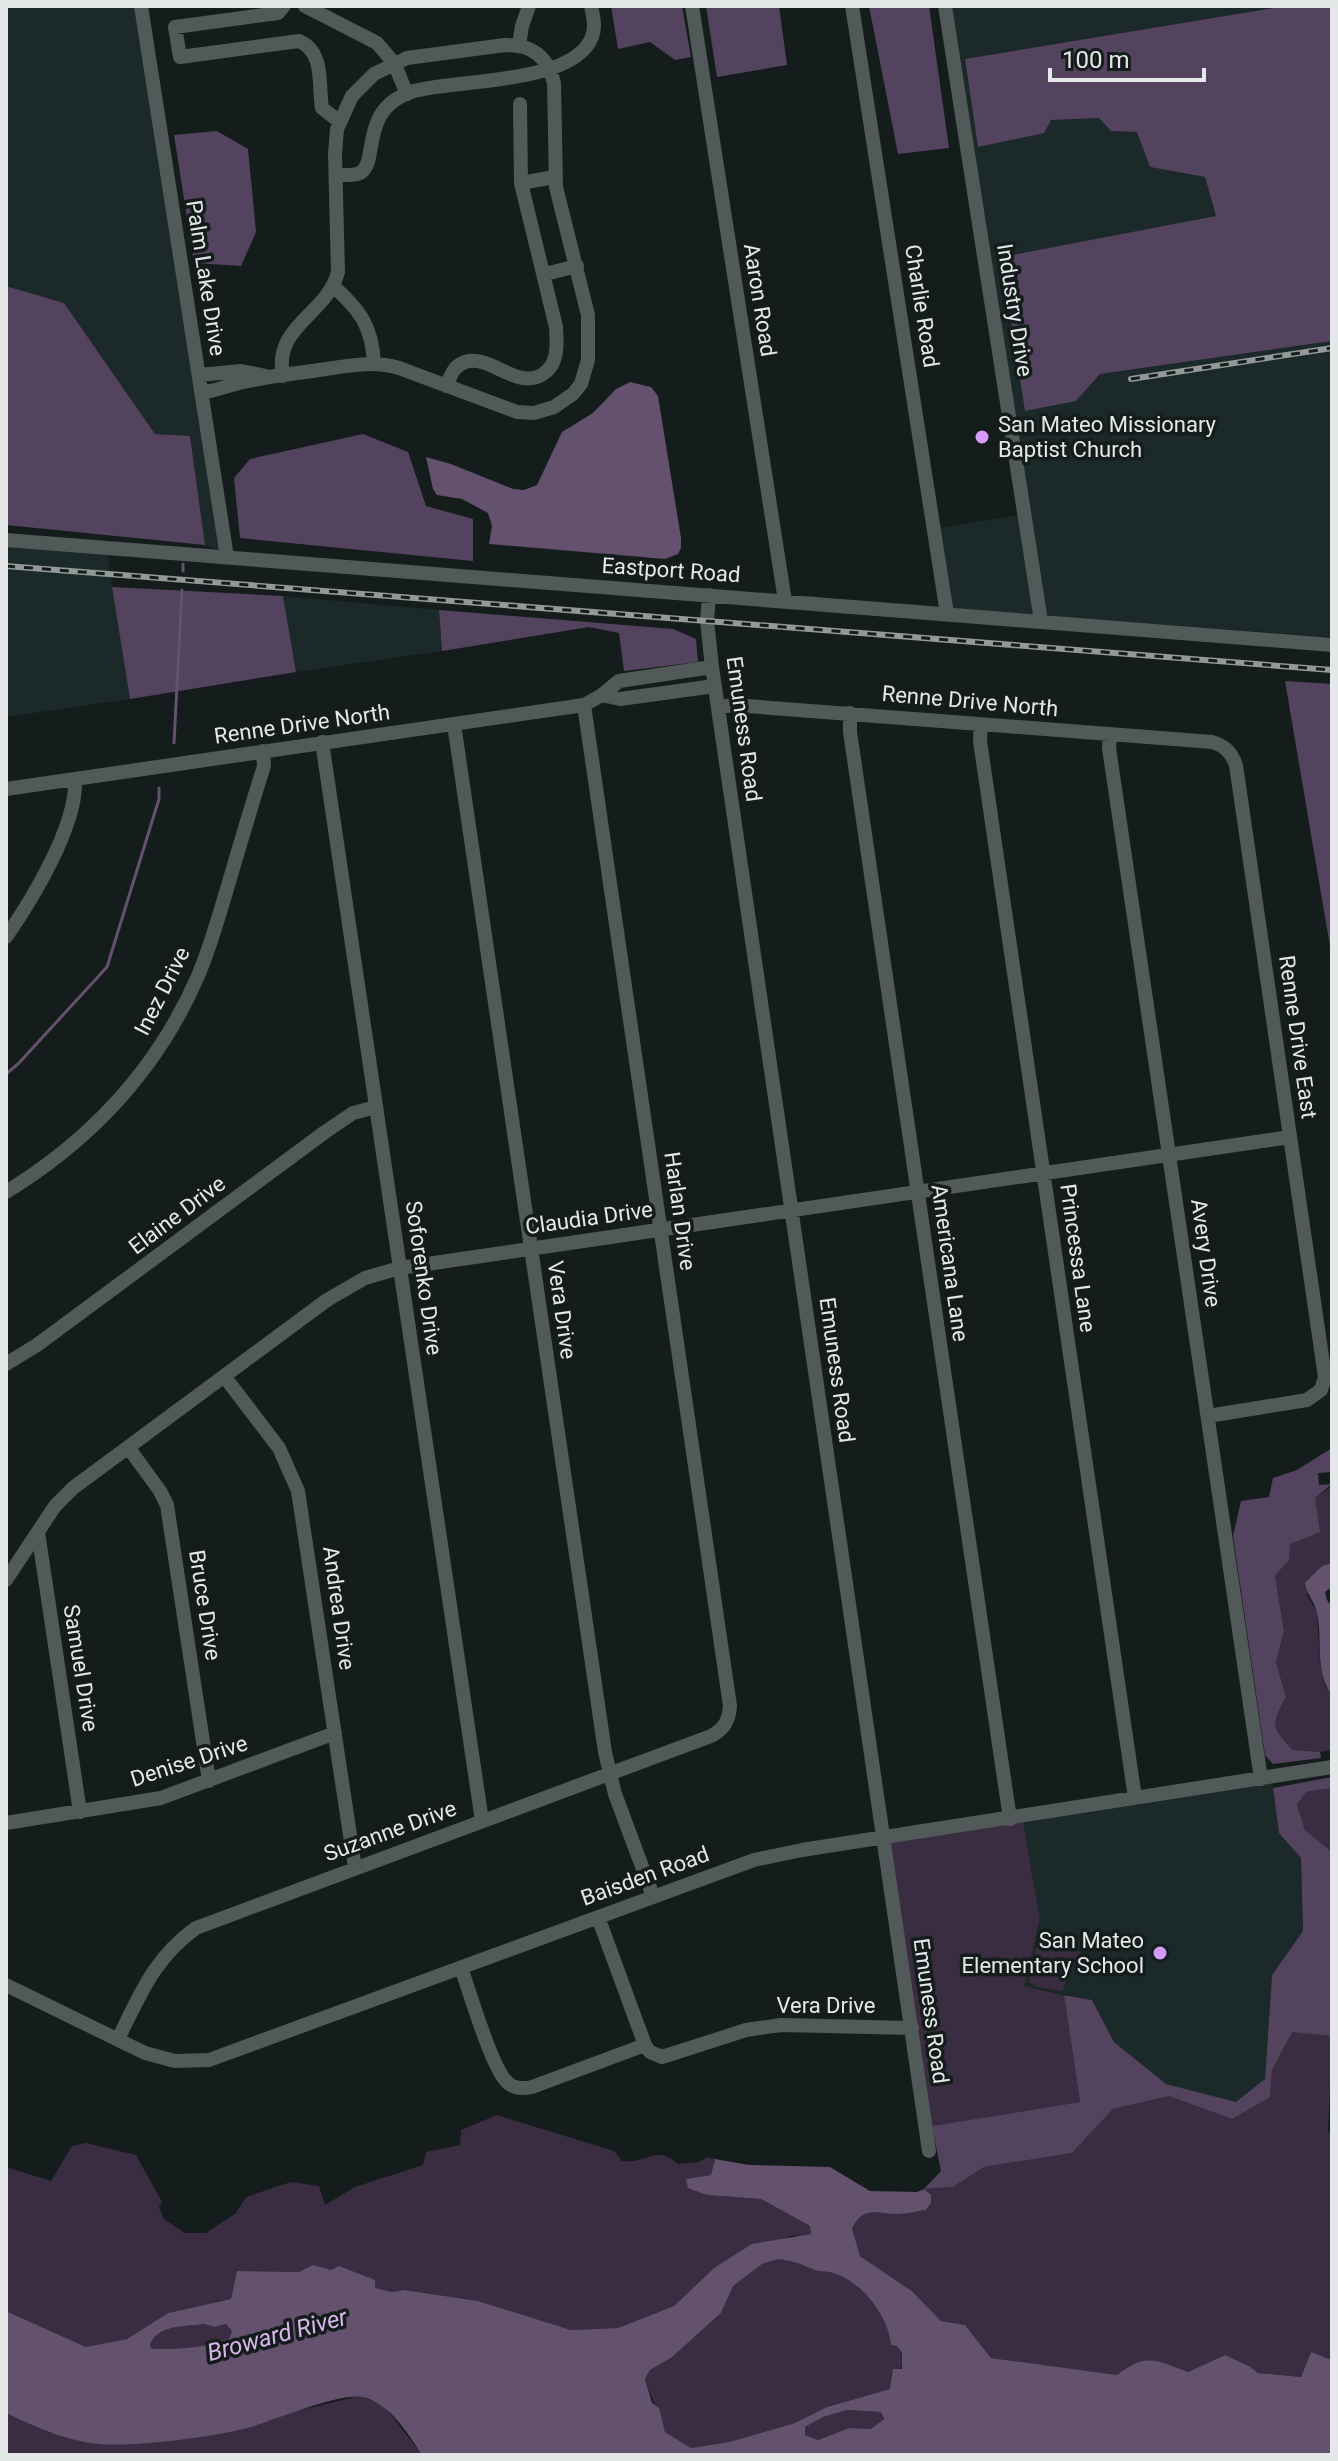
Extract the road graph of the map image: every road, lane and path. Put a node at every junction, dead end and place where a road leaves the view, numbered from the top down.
1 (141, 6) edge
2 (284, 6) edge
3 (305, 6) edge
4 (529, 6) edge
5 (591, 6) edge
6 (692, 6) edge
7 (852, 6) edge
8 (945, 6) edge
9 (519, 45) junction
10 (394, 63) junction
11 (550, 68) junction
12 (407, 94) junction
13 (520, 104) dead end
14 (340, 122) junction
15 (336, 175) junction
16 (554, 177) junction
17 (521, 183) junction
18 (577, 266) junction
19 (545, 274) junction
20 (333, 286) junction
21 (374, 363) junction
22 (199, 375) junction
23 (277, 377) junction
24 (446, 386) junction
25 (202, 393) junction
26 (6, 540) edge
27 (227, 557) junction
28 (709, 595) junction
29 (785, 601) junction
30 (947, 614) junction
31 (1041, 621) junction
32 (1332, 645) edge
33 (712, 667) junction
34 (715, 686) junction
35 (602, 695) junction
36 (584, 705) junction
37 (718, 707) junction
38 (850, 713) junction
39 (454, 724) junction
40 (981, 724) junction
41 (1110, 734) junction
42 (322, 742) junction
43 (1219, 744) joint
44 (263, 751) junction
45 (75, 779) junction
46 (6, 789) edge
47 (6, 937) edge
48 (376, 1107) junction
49 (1290, 1137) junction
50 (1169, 1154) junction
51 (1043, 1173) junction
52 (6, 1192) edge
53 (917, 1192) junction
54 (792, 1210) junction
55 (660, 1229) junction
56 (531, 1248) junction
57 (400, 1268) junction
58 (6, 1364) edge
59 (224, 1376) junction
60 (1208, 1416) junction
61 (128, 1447) junction
62 (38, 1532) junction
63 (6, 1580) edge
64 (726, 1724) joint
65 (335, 1733) junction
66 (1332, 1767) edge
67 (609, 1773) junction
68 (1261, 1779) junction
69 (209, 1781) junction
70 (1135, 1798) junction
71 (80, 1812) junction
72 (1010, 1819) junction
73 (482, 1821) junction
74 (6, 1823) edge
75 (884, 1838) junction
76 (355, 1868) junction
77 (653, 1896) junction
78 (598, 1917) junction
79 (461, 1968) junction
80 (6, 1985) edge
81 (912, 2028) junction
82 (118, 2039) junction
83 (645, 2045) junction
84 (929, 2151) dead end

1 - 22 street, Palm Lake Drive
2 - 14 street
3 - 10 street
4 - 9 street
5 - 11 street
6 - 29 street, Aaron Road
7 - 30 street, Charlie Road
8 - 31 street, Industry Drive
9 - 10 street
9 - 11 street
10 - 12 street
10 - 14 street
11 - 12 street
11 - 16 street
12 - 15 street
13 - 17 street
14 - 15 street
15 - 20 street
16 - 17 street
16 - 18 street
17 - 19 street
18 - 19 street
18 - 24 street
19 - 24 street
20 - 21 street
20 - 23 street
21 - 23 street
21 - 24 street
22 - 23 street
22 - 25 street, Palm Lake Drive
23 - 25 street
25 - 27 street, Palm Lake Drive
26 - 27 street, Eastport Road
27 - 28 street, Eastport Road
28 - 29 street, Eastport Road
28 - 33 street, Emuness Road
29 - 30 street, Eastport Road
30 - 31 street, Eastport Road
31 - 32 street, Eastport Road
33 - 34 street, Emuness Road
33 - 35 street, Renne Drive North
34 - 35 street
34 - 37 street, Emuness Road
35 - 36 street, Renne Drive North
36 - 39 street, Renne Drive North
36 - 55 street, Harlan Drive
37 - 38 street, Renne Drive North
37 - 54 street, Emuness Road
38 - 40 street, Renne Drive North
38 - 53 street, Americana Lane
39 - 42 street, Renne Drive North
39 - 56 street, Vera Drive
40 - 41 street, Renne Drive North
40 - 51 street, Princessa Lane
41 - 43 street, Renne Drive North
41 - 50 street, Avery Drive
42 - 44 street, Renne Drive North
42 - 48 street, Soforenko Drive
43 - 49 street, Renne Drive East
44 - 45 street, Renne Drive North
44 - 52 street, Inez Drive
45 - 46 street, Renne Drive North
45 - 47 street
48 - 57 street, Soforenko Drive
48 - 58 street, Elaine Drive
49 - 50 street, Claudia Drive
49 - 60 street, Renne Drive East
50 - 51 street, Claudia Drive
50 - 60 street, Avery Drive
51 - 53 street, Claudia Drive
51 - 70 street, Princessa Lane
53 - 54 street, Claudia Drive
53 - 72 street, Americana Lane
54 - 55 street, Claudia Drive
54 - 75 street, Emuness Road
55 - 56 street, Claudia Drive
55 - 64 street, Harlan Drive
56 - 57 street, Claudia Drive
56 - 67 street, Vera Drive
57 - 59 street, Claudia Drive
57 - 73 street, Soforenko Drive
59 - 61 street, Claudia Drive
59 - 65 street, Andrea Drive
60 - 68 street, Avery Drive
61 - 62 street, Claudia Drive
61 - 69 street, Bruce Drive
62 - 63 street, Claudia Drive
62 - 71 street, Samuel Drive
64 - 67 street, Suzanne Drive
65 - 69 street, Denise Drive
65 - 76 street, Andrea Drive
66 - 68 street, Baisden Road
67 - 73 street, Suzanne Drive
67 - 77 street, Vera Drive
68 - 70 street, Baisden Road
69 - 71 street, Denise Drive
70 - 72 street, Baisden Road
71 - 74 street, Denise Drive
72 - 75 street, Baisden Road
73 - 76 street, Suzanne Drive
75 - 77 street, Baisden Road
75 - 81 street, Emuness Road
76 - 82 street, Suzanne Drive
77 - 78 street, Baisden Road
78 - 79 street, Baisden Road
78 - 83 street
79 - 82 street, Baisden Road
79 - 83 street
80 - 82 street, Baisden Road
81 - 83 street, Vera Drive
81 - 84 street, Emuness Road

